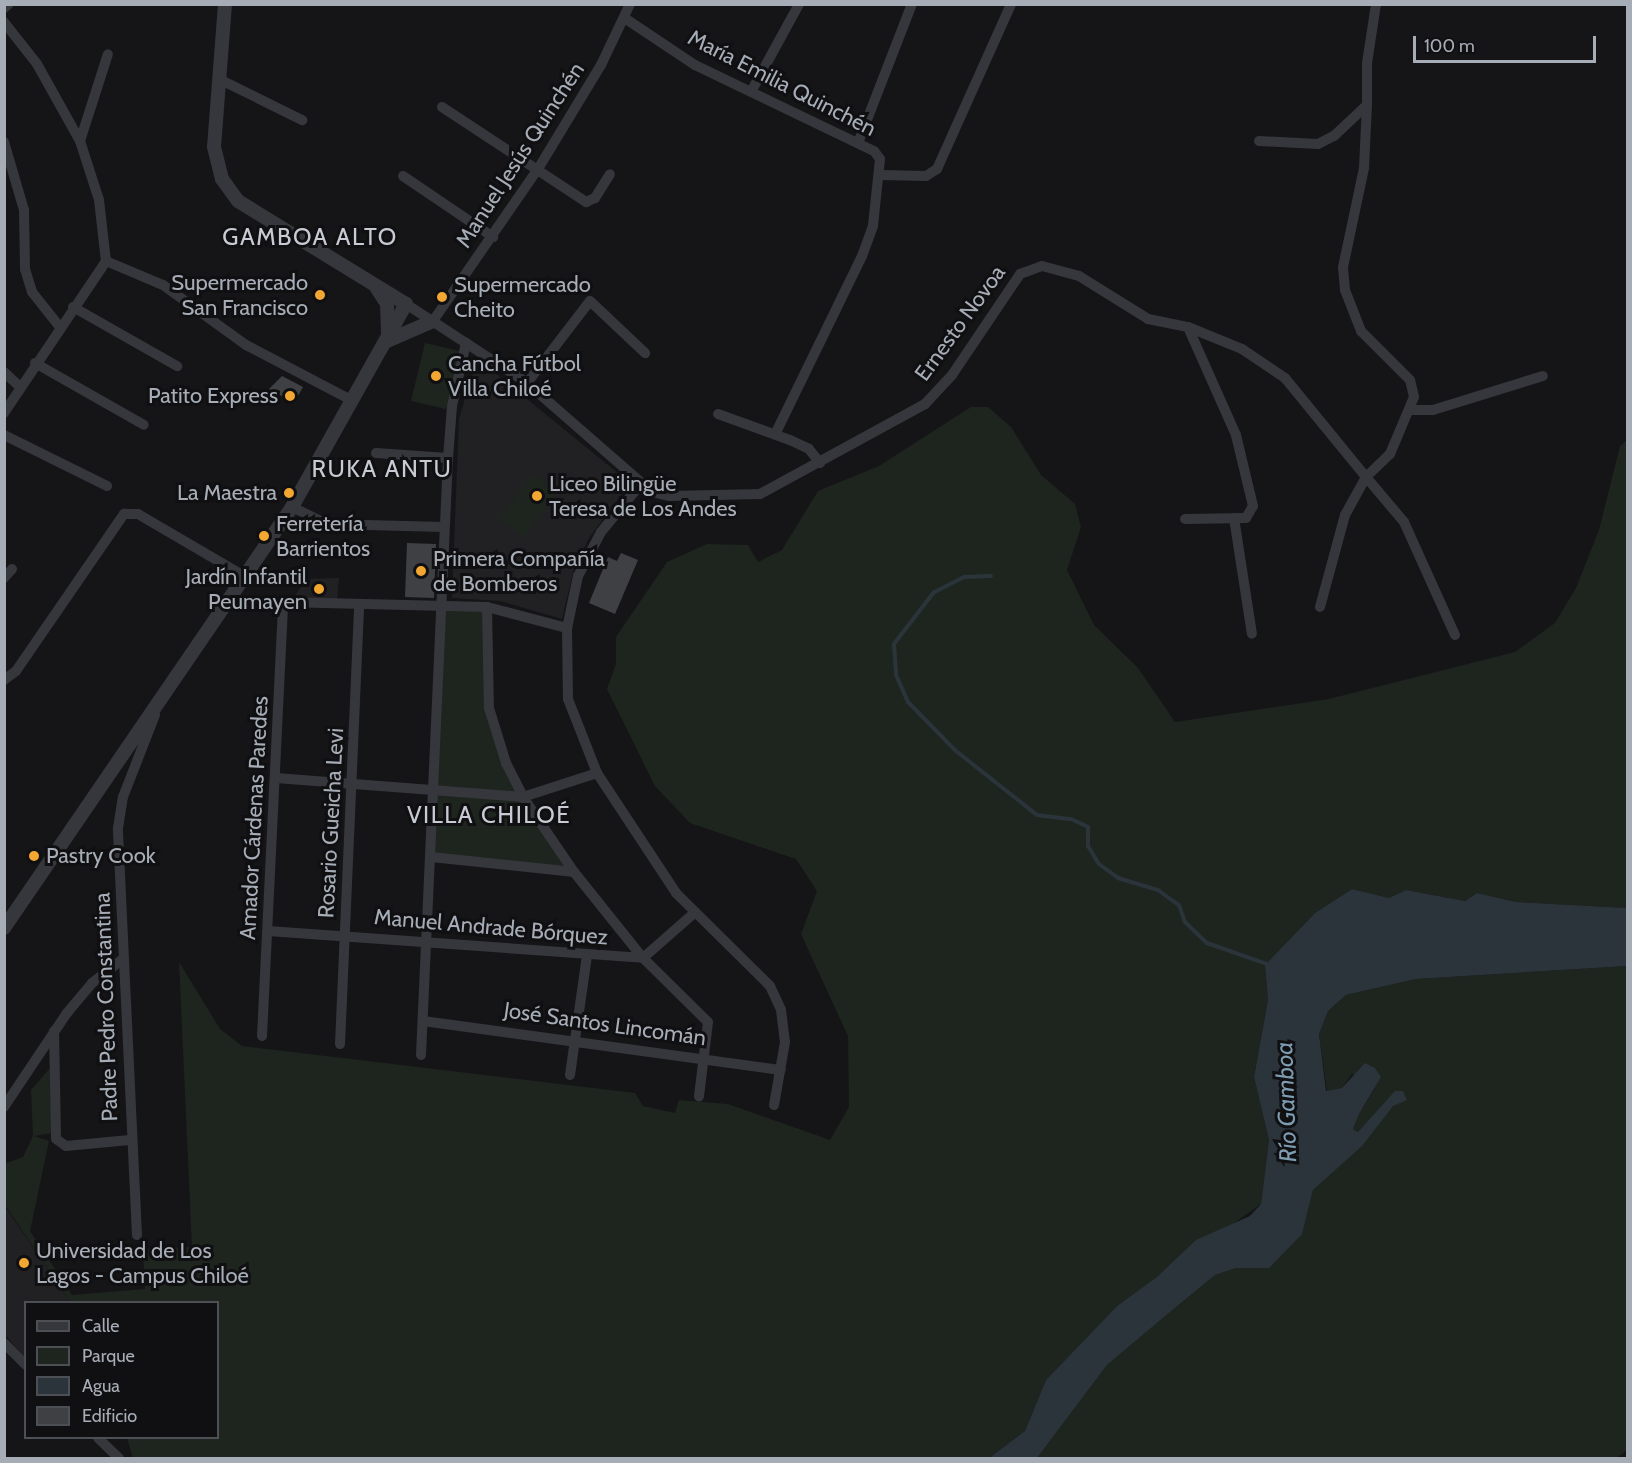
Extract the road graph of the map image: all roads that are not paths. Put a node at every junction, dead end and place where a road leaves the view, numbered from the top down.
1 (9, 4) edge
2 (225, 4) edge
3 (630, 4) edge
4 (800, 4) edge
5 (912, 4) edge
6 (1011, 4) edge
7 (1376, 4) edge
8 (4, 8) edge
9 (626, 19) junction
10 (4, 22) edge
11 (108, 54) dead end
12 (219, 79) junction
13 (752, 90) junction
14 (1367, 105) junction
15 (442, 107) dead end
16 (302, 120) dead end
17 (80, 141) junction
18 (1259, 141) dead end
19 (4, 142) edge
20 (858, 143) junction
21 (538, 170) junction
22 (610, 174) dead end
23 (881, 175) junction
24 (403, 176) dead end
25 (493, 237) junction
26 (106, 261) junction
27 (373, 283) junction
28 (406, 304) junction
29 (74, 307) junction
30 (433, 321) junction
31 (59, 326) junction
32 (1188, 327) junction
33 (387, 341) junction
34 (466, 343) junction
35 (645, 353) dead end
36 (35, 363) junction
37 (177, 366) dead end
38 (4, 372) edge
39 (1543, 376) dead end
40 (527, 383) junction
41 (20, 387) junction
42 (353, 401) junction
43 (1409, 410) junction
44 (4, 413) edge
45 (718, 414) dead end
46 (144, 426) dead end
47 (776, 434) junction
48 (4, 435) edge
49 (376, 453) dead end
50 (448, 458) junction
51 (820, 464) junction
52 (1366, 477) junction
53 (640, 485) junction
54 (107, 486) dead end
55 (292, 507) junction
56 (1234, 518) junction
57 (1185, 519) dead end
58 (444, 527) junction
59 (246, 577) junction
60 (358, 604) junction
61 (442, 606) junction
62 (487, 607) junction
63 (1320, 607) dead end
64 (567, 628) junction
65 (1252, 634) dead end
66 (1455, 635) dead end
67 (4, 680) edge
68 (156, 711) junction
69 (597, 773) junction
70 (276, 778) junction
71 (353, 781) junction
72 (434, 787) junction
73 (523, 797) junction
74 (431, 857) junction
75 (574, 872) junction
76 (693, 914) junction
77 (4, 928) edge
78 (268, 931) junction
79 (345, 934) junction
80 (426, 939) junction
81 (587, 956) junction
82 (643, 958) junction
83 (123, 959) junction
84 (423, 1021) junction
85 (54, 1031) junction
86 (262, 1036) dead end
87 (576, 1038) junction
88 (340, 1044) dead end
89 (421, 1055) dead end
90 (705, 1058) junction
91 (781, 1070) junction
92 (570, 1076) dead end
93 (699, 1096) dead end
94 (774, 1105) dead end
95 (4, 1107) edge
96 (130, 1140) junction
97 (137, 1235) dead end
98 (4, 1343) edge
99 (24, 1363) edge
100 (100, 1439) edge
101 (119, 1458) edge

1 - 8 street
2 - 12 street, Ernesto Novoa
3 - 9 street, Manuel Jesús Quinchén
4 - 13 street
5 - 20 street
6 - 23 street
7 - 14 street
9 - 13 street, María Emilia Quinchén
9 - 21 street, Manuel Jesús Quinchén
10 - 17 street
11 - 17 street
12 - 16 street
12 - 27 street, Ernesto Novoa
13 - 20 street, María Emilia Quinchén
14 - 18 street
14 - 43 street
15 - 21 street
17 - 26 street
19 - 31 street
20 - 23 street, María Emilia Quinchén
21 - 22 street
21 - 25 street, Manuel Jesús Quinchén
23 - 47 street
24 - 25 street
25 - 30 street, Manuel Jesús Quinchén
26 - 29 street
26 - 42 street
27 - 28 street, Ernesto Novoa
27 - 33 street
28 - 30 street, Ernesto Novoa
28 - 33 street
29 - 31 street
29 - 37 street
30 - 33 street
30 - 34 street, Ernesto Novoa
31 - 36 street
32 - 51 street, Ernesto Novoa
32 - 52 street, Ernesto Novoa
32 - 56 street
33 - 42 street
34 - 40 street, Ernesto Novoa
34 - 50 street
35 - 40 street
36 - 41 street
36 - 46 street
38 - 41 street
39 - 43 street
40 - 53 street, Ernesto Novoa
41 - 44 street
42 - 55 street
43 - 52 street
45 - 47 street
47 - 51 street
48 - 54 street
49 - 50 street
50 - 58 street
51 - 53 street, Ernesto Novoa
52 - 63 street
52 - 66 street, Ernesto Novoa
53 - 64 street
55 - 58 street
55 - 59 street
56 - 57 street
56 - 65 street
58 - 61 street
59 - 67 street
59 - 68 street
60 - 61 street
60 - 70 street, Amador Cárdenas Paredes
60 - 71 street, Rosario Gueicha Levi
61 - 62 street
61 - 72 street
62 - 64 street
62 - 73 street
64 - 69 street
68 - 77 street
68 - 83 street, Padre Pedro Constantina
69 - 73 street
69 - 76 street
70 - 71 street
70 - 78 street, Amador Cárdenas Paredes
71 - 72 street
71 - 79 street, Rosario Gueicha Levi
72 - 73 street
72 - 74 street
73 - 75 street
74 - 75 street
74 - 80 street
75 - 82 street
76 - 82 street
76 - 91 street
78 - 79 street, Manuel Andrade Bórquez
78 - 86 street, Amador Cárdenas Paredes
79 - 80 street, Manuel Andrade Bórquez
79 - 88 street, Rosario Gueicha Levi
80 - 81 street, Manuel Andrade Bórquez
80 - 84 street
81 - 82 street, Manuel Andrade Bórquez
81 - 87 street
82 - 90 street
83 - 85 street
83 - 96 street, Padre Pedro Constantina
84 - 87 street, José Santos Lincomán
84 - 89 street
85 - 95 street
85 - 96 street
87 - 90 street, José Santos Lincomán
87 - 92 street
90 - 91 street, José Santos Lincomán
90 - 93 street
91 - 94 street
96 - 97 street, Padre Pedro Constantina
98 - 99 street
100 - 101 street

